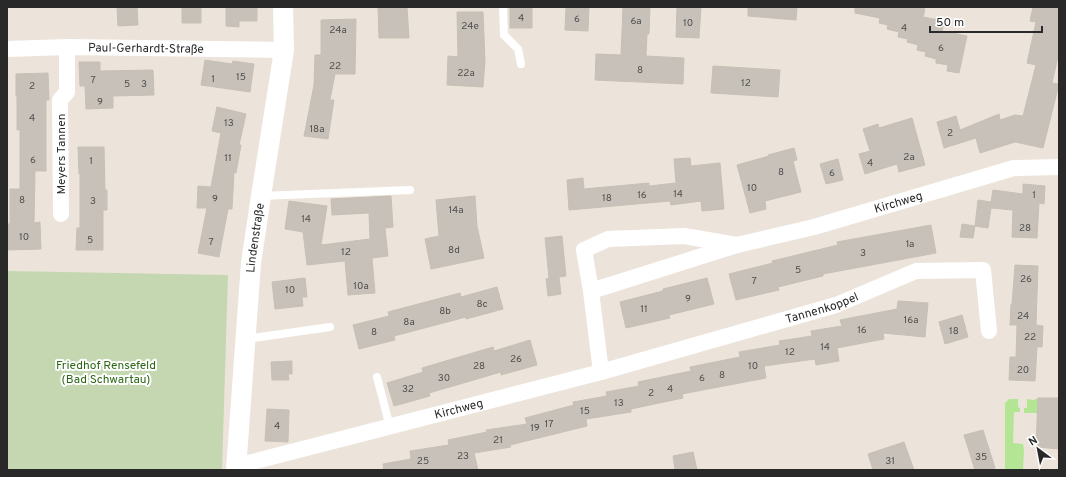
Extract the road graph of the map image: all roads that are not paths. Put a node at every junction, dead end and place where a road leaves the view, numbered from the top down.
1 (283, 7) edge
2 (503, 7) edge
3 (66, 47) junction
4 (7, 49) edge
5 (284, 50) junction
6 (521, 64) dead end
7 (1059, 167) edge
8 (410, 190) dead end
9 (261, 196) junction
10 (61, 214) dead end
11 (737, 245) junction
12 (591, 290) junction
13 (330, 327) dead end
14 (989, 331) dead end
15 (246, 339) junction
16 (601, 372) junction
17 (377, 377) dead end
18 (390, 427) junction
19 (236, 468) edge

1 - 5 street, Lindenstraße
2 - 6 lane
3 - 4 street, Paul-Gerhardt-Straße
3 - 5 street, Paul-Gerhardt-Straße
3 - 10 street, Meyers Tannen
5 - 9 street, Lindenstraße
7 - 11 street, Kirchweg
8 - 9 lane
9 - 15 street, Lindenstraße
11 - 12 street, Kirchweg
11 - 12 street, Kirchweg
12 - 16 street, Kirchweg
13 - 15 lane
14 - 16 street, Tannenkoppel
15 - 19 street, Lindenstraße
16 - 18 street, Kirchweg
17 - 18 lane
18 - 19 street, Kirchweg

